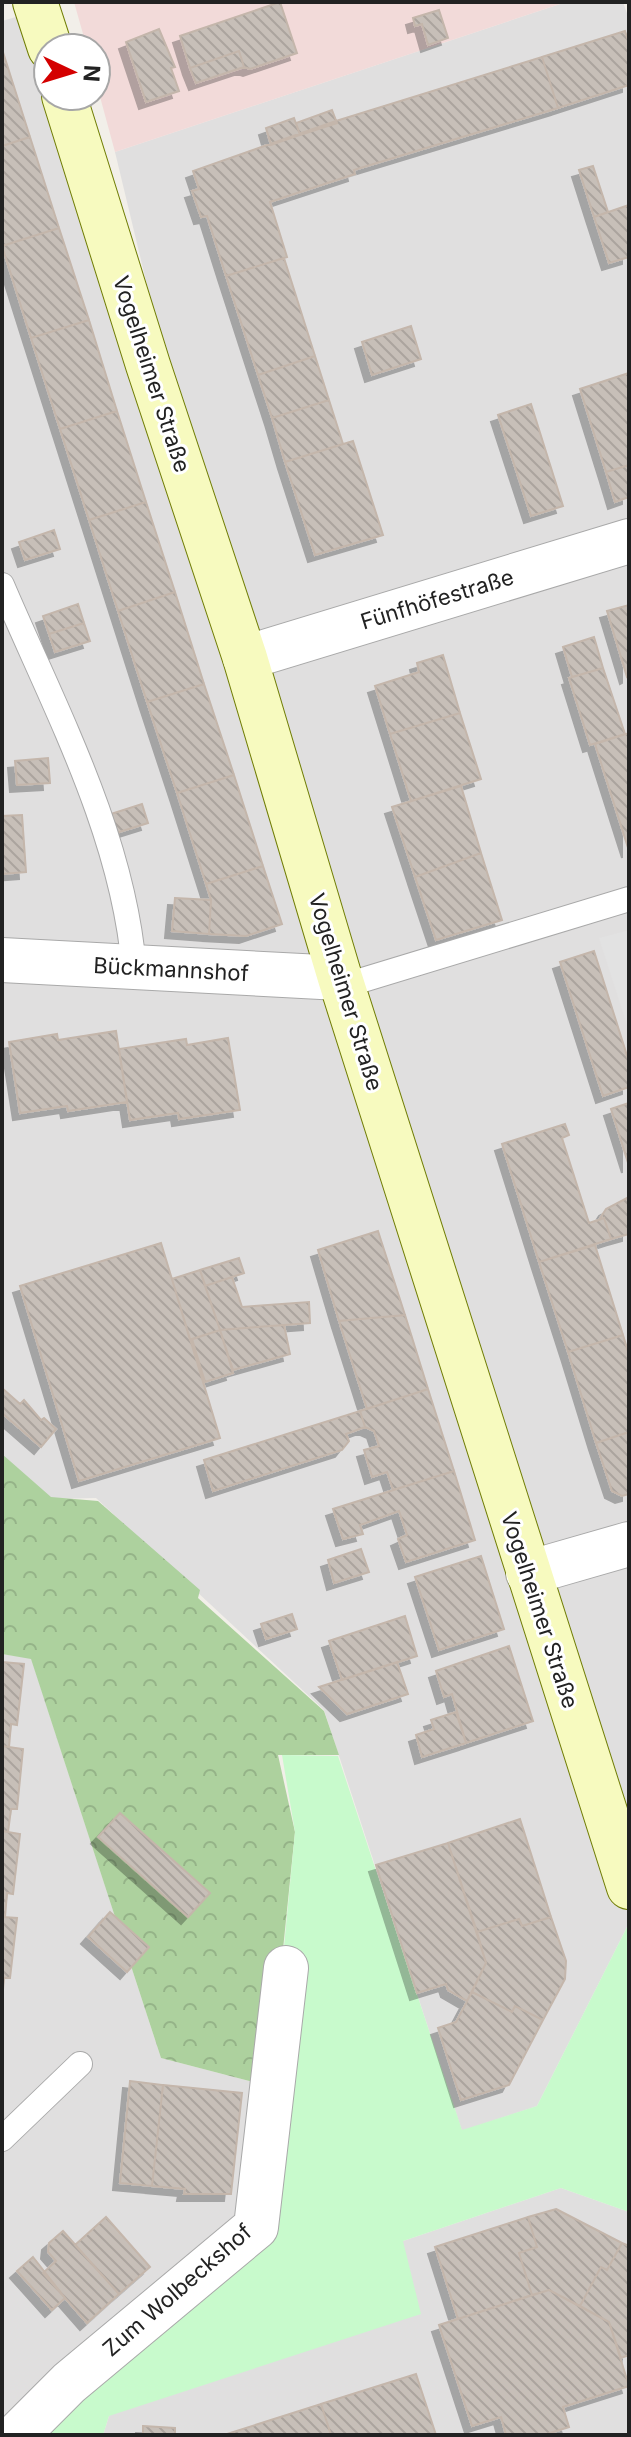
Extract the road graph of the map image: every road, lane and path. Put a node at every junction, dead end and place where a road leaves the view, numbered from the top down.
1 (35, 2) edge
2 (45, 32) edge
3 (69, 112) edge
4 (629, 541) edge
5 (2, 585) edge
6 (245, 658) junction
7 (629, 899) edge
8 (2, 960) edge
9 (134, 968) junction
10 (342, 982) junction
11 (629, 1544) edge
12 (528, 1573) junction
13 (629, 1887) edge
14 (286, 1968) dead end
15 (80, 2064) dead end
16 (2, 2139) edge
17 (17, 2435) edge

1 - 2 main road
3 - 6 main road, Vogelheimer Straße
4 - 6 street, Fünfhöfestraße
5 - 9 lane
6 - 10 main road, Vogelheimer Straße
7 - 10 lane
8 - 9 street, Bückmannshof
9 - 10 street, Bückmannshof
10 - 12 main road, Vogelheimer Straße
11 - 12 street
12 - 13 main road, Vogelheimer Straße
14 - 17 street, Zum Wolbeckshof
15 - 16 lane

